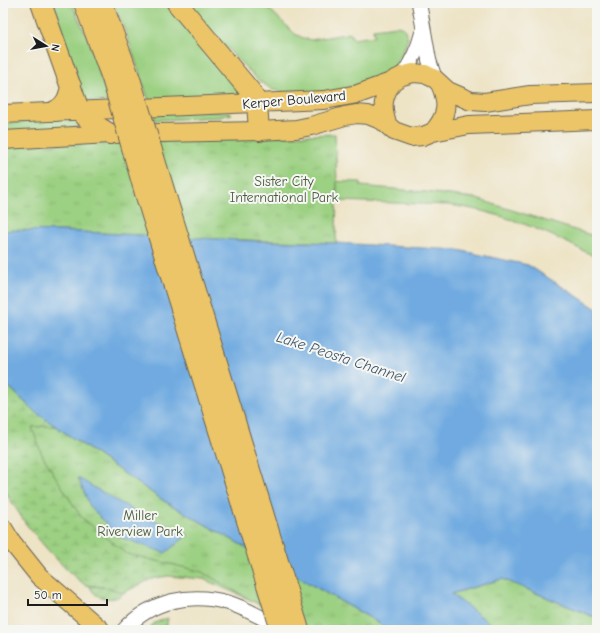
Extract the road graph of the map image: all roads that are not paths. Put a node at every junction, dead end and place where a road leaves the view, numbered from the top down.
1 (41, 3) edge
2 (84, 3) edge
3 (102, 3) edge
4 (177, 3) edge
5 (419, 3) edge
6 (423, 29) junction
7 (399, 78) junction
8 (438, 82) junction
9 (71, 86) junction
10 (597, 93) edge
11 (257, 104) junction
12 (79, 110) junction
13 (55, 111) junction
14 (3, 114) edge
15 (597, 120) edge
16 (388, 126) junction
17 (259, 132) junction
18 (433, 132) junction
19 (110, 134) junction
20 (3, 140) edge
21 (3, 528) edge
22 (101, 630) edge
23 (124, 630) edge
24 (281, 630) edge
25 (284, 630) edge
26 (299, 630) edge

1 - 9 highway
2 - 24 highway, bridge
3 - 26 highway, bridge
4 - 11 highway
5 - 6 street
6 - 7 street
6 - 8 street
7 - 8 main road, Kerper Boulevard
7 - 11 main road, Kerper Boulevard
7 - 16 main road
8 - 10 main road, Kerper Boulevard
8 - 18 main road
9 - 12 highway
9 - 13 highway
11 - 12 main road, Kerper Boulevard
11 - 17 highway
12 - 13 main road, Kerper Boulevard
12 - 19 highway
13 - 14 main road, Kerper Boulevard
15 - 18 main road, Kerper Boulevard
16 - 17 main road, Kerper Boulevard
16 - 18 main road, Kerper Boulevard
17 - 19 main road, Kerper Boulevard
19 - 20 main road, Kerper Boulevard
21 - 22 main road
23 - 25 street

